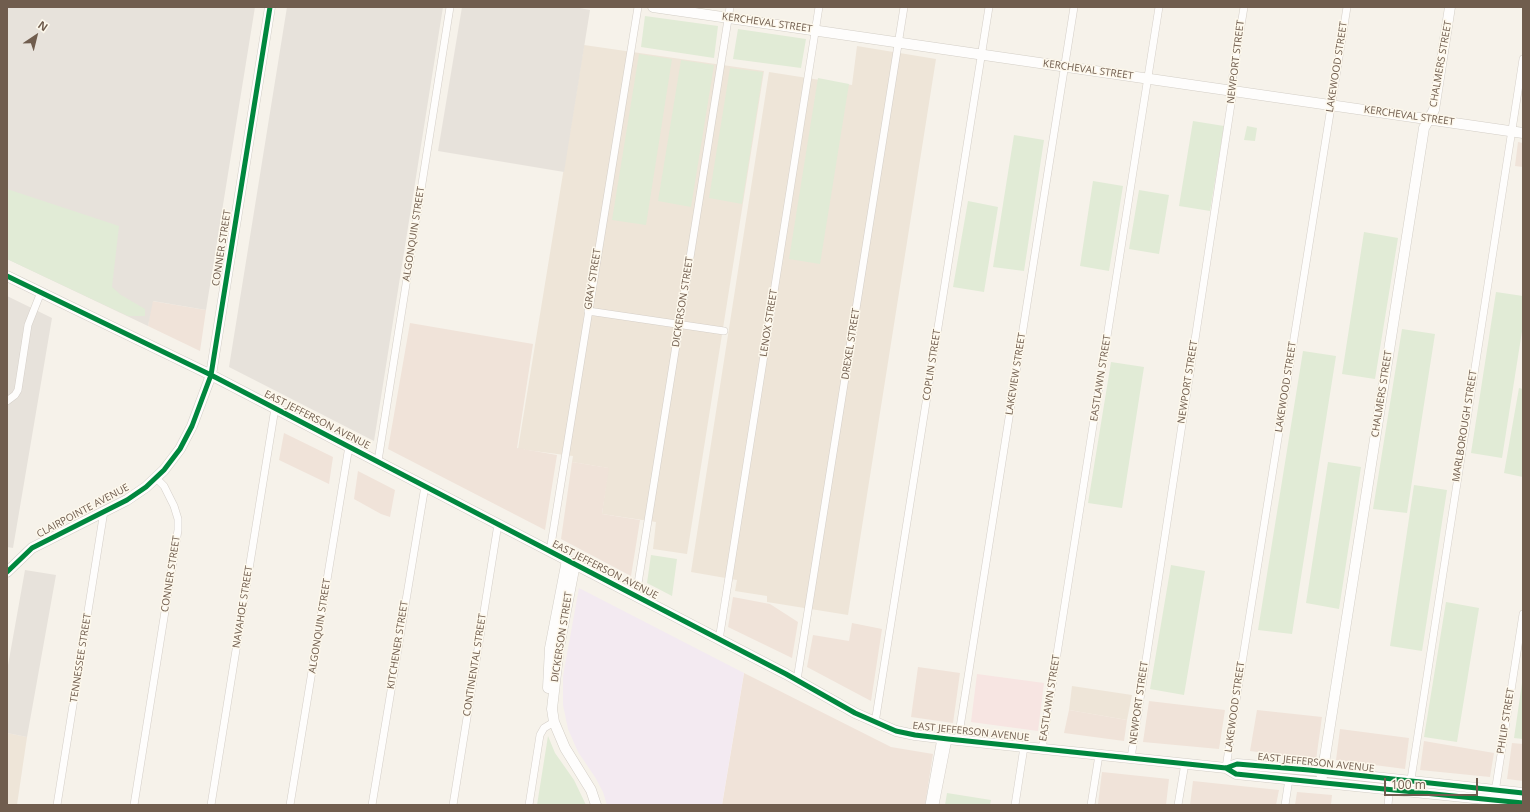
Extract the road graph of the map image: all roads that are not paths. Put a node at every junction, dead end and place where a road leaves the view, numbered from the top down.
1 (270, 7) edge
2 (450, 7) edge
3 (638, 7) edge
4 (653, 7) edge
5 (730, 7) edge
6 (819, 7) edge
7 (904, 7) edge
8 (989, 7) edge
9 (1074, 7) edge
10 (1159, 7) edge
11 (1244, 7) edge
12 (1347, 7) edge
13 (1450, 7) edge
14 (729, 18) junction
15 (815, 30) junction
16 (898, 42) junction
17 (982, 54) junction
18 (1523, 59) edge
19 (1064, 66) junction
20 (1148, 78) junction
21 (1233, 91) junction
22 (1331, 105) junction
23 (1429, 119) junction
24 (1512, 131) junction
25 (1523, 133) edge
26 (7, 276) edge
27 (41, 292) junction
28 (588, 311) junction
29 (680, 324) junction
30 (724, 331) dead end
31 (211, 375) junction
32 (7, 401) edge
33 (275, 408) junction
34 (349, 446) junction
35 (378, 461) junction
36 (156, 478) junction
37 (424, 486) junction
38 (104, 512) junction
39 (498, 524) junction
40 (550, 551) junction
41 (571, 562) junction
42 (7, 572) edge
43 (636, 596) junction
44 (1523, 614) edge
45 (719, 640) junction
46 (797, 680) junction
47 (554, 722) junction
48 (875, 723) junction
49 (949, 739) junction
50 (1024, 747) junction
51 (1042, 749) junction
52 (1099, 755) junction
53 (1131, 758) junction
54 (1185, 763) junction
55 (1226, 768) junction
56 (1324, 771) junction
57 (1289, 779) junction
58 (1390, 779) junction
59 (1410, 781) junction
60 (1321, 782) junction
61 (1390, 790) junction
62 (1408, 792) junction
63 (1523, 793) edge
64 (1494, 798) edge
65 (1523, 803) edge
66 (57, 805) edge
67 (134, 805) edge
68 (211, 805) edge
69 (290, 805) edge
70 (372, 805) edge
71 (452, 805) edge
72 (529, 805) edge
73 (596, 805) edge
74 (929, 805) edge
75 (935, 805) edge
76 (1015, 805) edge
77 (1091, 805) edge
78 (1178, 805) edge
79 (1285, 805) edge
80 (1388, 805) edge

1 - 31 main road, CONNER STREET
2 - 35 street, ALGONQUIN STREET
3 - 28 street, GRAY STREET
4 - 14 main road, KERCHEVAL STREET
5 - 14 street, DICKERSON STREET
6 - 15 street, LENOX STREET
7 - 16 street, DREXEL STREET
8 - 17 street, COPLIN STREET
9 - 19 street, LAKEVIEW STREET
10 - 20 street, EASTLAWN STREET
11 - 21 street, NEWPORT STREET
12 - 22 street, LAKEWOOD STREET
13 - 23 main road, CHALMERS STREET
14 - 15 main road, KERCHEVAL STREET
14 - 29 street, DICKERSON STREET
15 - 16 main road, KERCHEVAL STREET
15 - 45 street, LENOX STREET
16 - 17 main road, KERCHEVAL STREET
16 - 46 street, DREXEL STREET
17 - 19 main road, KERCHEVAL STREET
17 - 48 street, COPLIN STREET
18 - 24 street, MARLBOROUGH STREET
19 - 20 main road, KERCHEVAL STREET
19 - 49 street, LAKEVIEW STREET
20 - 21 main road, KERCHEVAL STREET
20 - 51 street, EASTLAWN STREET
21 - 22 main road, KERCHEVAL STREET
21 - 53 street, NEWPORT STREET
22 - 23 main road, KERCHEVAL STREET
22 - 55 street, LAKEWOOD STREET
23 - 24 main road, KERCHEVAL STREET
23 - 56 main road, CHALMERS STREET
24 - 25 main road, KERCHEVAL STREET
24 - 59 street, MARLBOROUGH STREET
26 - 27 main road, EAST JEFFERSON AVENUE
27 - 31 main road, EAST JEFFERSON AVENUE
27 - 32 street
28 - 29 street
28 - 40 street, GRAY STREET
29 - 30 street
29 - 43 street, DICKERSON STREET
31 - 33 main road, EAST JEFFERSON AVENUE
31 - 36 main road, CONNER STREET
33 - 34 main road, EAST JEFFERSON AVENUE
33 - 68 street, NAVAHOE STREET
34 - 35 main road, EAST JEFFERSON AVENUE
34 - 69 street, ALGONQUIN STREET
35 - 37 main road, EAST JEFFERSON AVENUE
36 - 38 main road, CLAIRPOINTE AVENUE
36 - 67 street, CONNER STREET
37 - 39 main road, EAST JEFFERSON AVENUE
37 - 70 street, KITCHENER STREET
38 - 42 main road, CLAIRPOINTE AVENUE
38 - 66 street, TENNESSEE STREET
39 - 40 main road, EAST JEFFERSON AVENUE
39 - 71 street, CONTINENTAL STREET
40 - 41 main road, EAST JEFFERSON AVENUE
41 - 43 main road, EAST JEFFERSON AVENUE
41 - 47 main road, DICKERSON STREET
43 - 45 main road, EAST JEFFERSON AVENUE
44 - 64 street, PHILIP STREET
45 - 46 main road, EAST JEFFERSON AVENUE
46 - 48 main road, EAST JEFFERSON AVENUE
47 - 72 street
47 - 73 main road, DICKERSON STREET
48 - 49 main road, EAST JEFFERSON AVENUE
49 - 50 main road, EAST JEFFERSON AVENUE
49 - 74 street
49 - 75 street
50 - 51 main road, EAST JEFFERSON AVENUE
50 - 76 street, EASTLAWN STREET
51 - 52 main road, EAST JEFFERSON AVENUE
52 - 53 main road, EAST JEFFERSON AVENUE
52 - 77 street
53 - 54 main road, EAST JEFFERSON AVENUE
54 - 55 main road, EAST JEFFERSON AVENUE
54 - 78 street
55 - 56 main road, EAST JEFFERSON AVENUE
55 - 57 main road, EAST JEFFERSON AVENUE
56 - 58 main road, EAST JEFFERSON AVENUE
56 - 60 main road, CHALMERS STREET
57 - 60 main road, EAST JEFFERSON AVENUE
57 - 79 street
58 - 59 main road, EAST JEFFERSON AVENUE
58 - 61 street
59 - 62 street, MARLBOROUGH STREET
59 - 64 main road, EAST JEFFERSON AVENUE
60 - 61 main road, EAST JEFFERSON AVENUE
61 - 62 main road, EAST JEFFERSON AVENUE
61 - 80 street
62 - 64 main road, EAST JEFFERSON AVENUE
63 - 64 main road, EAST JEFFERSON AVENUE
64 - 65 main road, EAST JEFFERSON AVENUE

